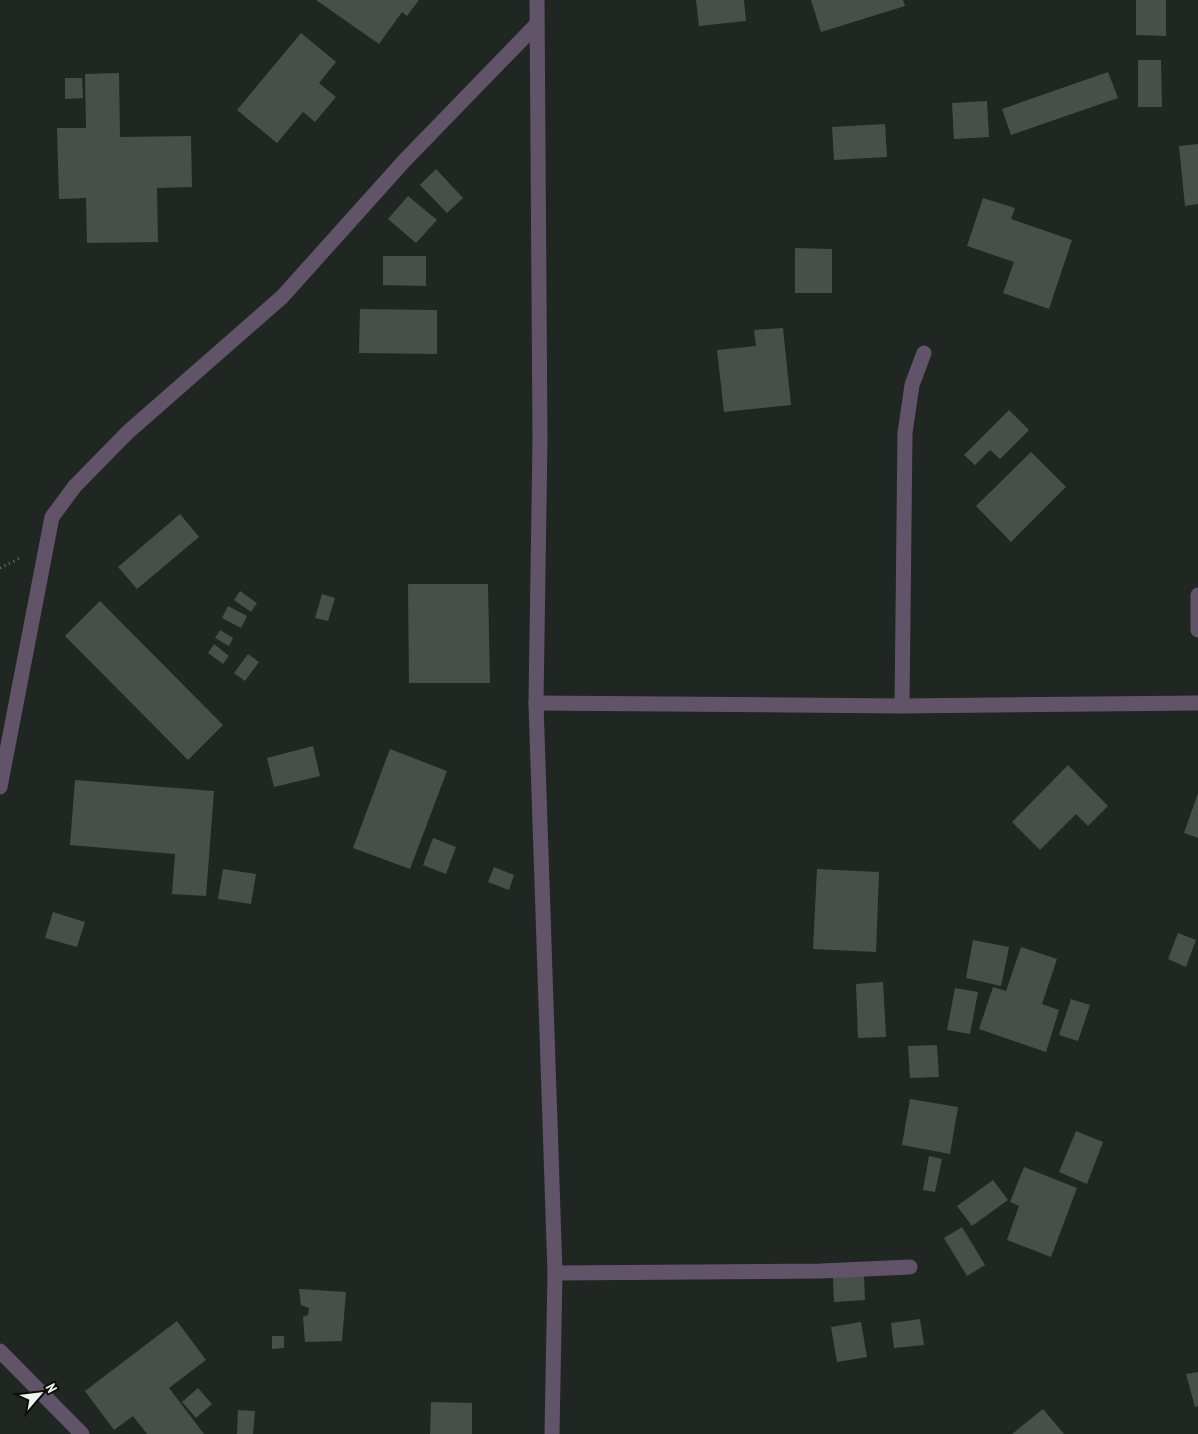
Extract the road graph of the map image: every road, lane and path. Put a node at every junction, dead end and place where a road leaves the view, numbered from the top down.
1 (537, 0) edge
2 (537, 24) junction
3 (924, 353) dead end
4 (1198, 595) edge
5 (1198, 630) edge
6 (536, 703) junction
7 (1198, 703) edge
8 (902, 706) junction
9 (0, 787) edge
10 (910, 1267) dead end
11 (555, 1273) junction
12 (0, 1351) edge
13 (82, 1434) edge
14 (552, 1434) edge

1 - 2 street
2 - 6 street
2 - 9 street
3 - 8 street
4 - 5 street
6 - 8 street
6 - 11 street
7 - 8 street
10 - 11 street
11 - 14 street
12 - 13 street

